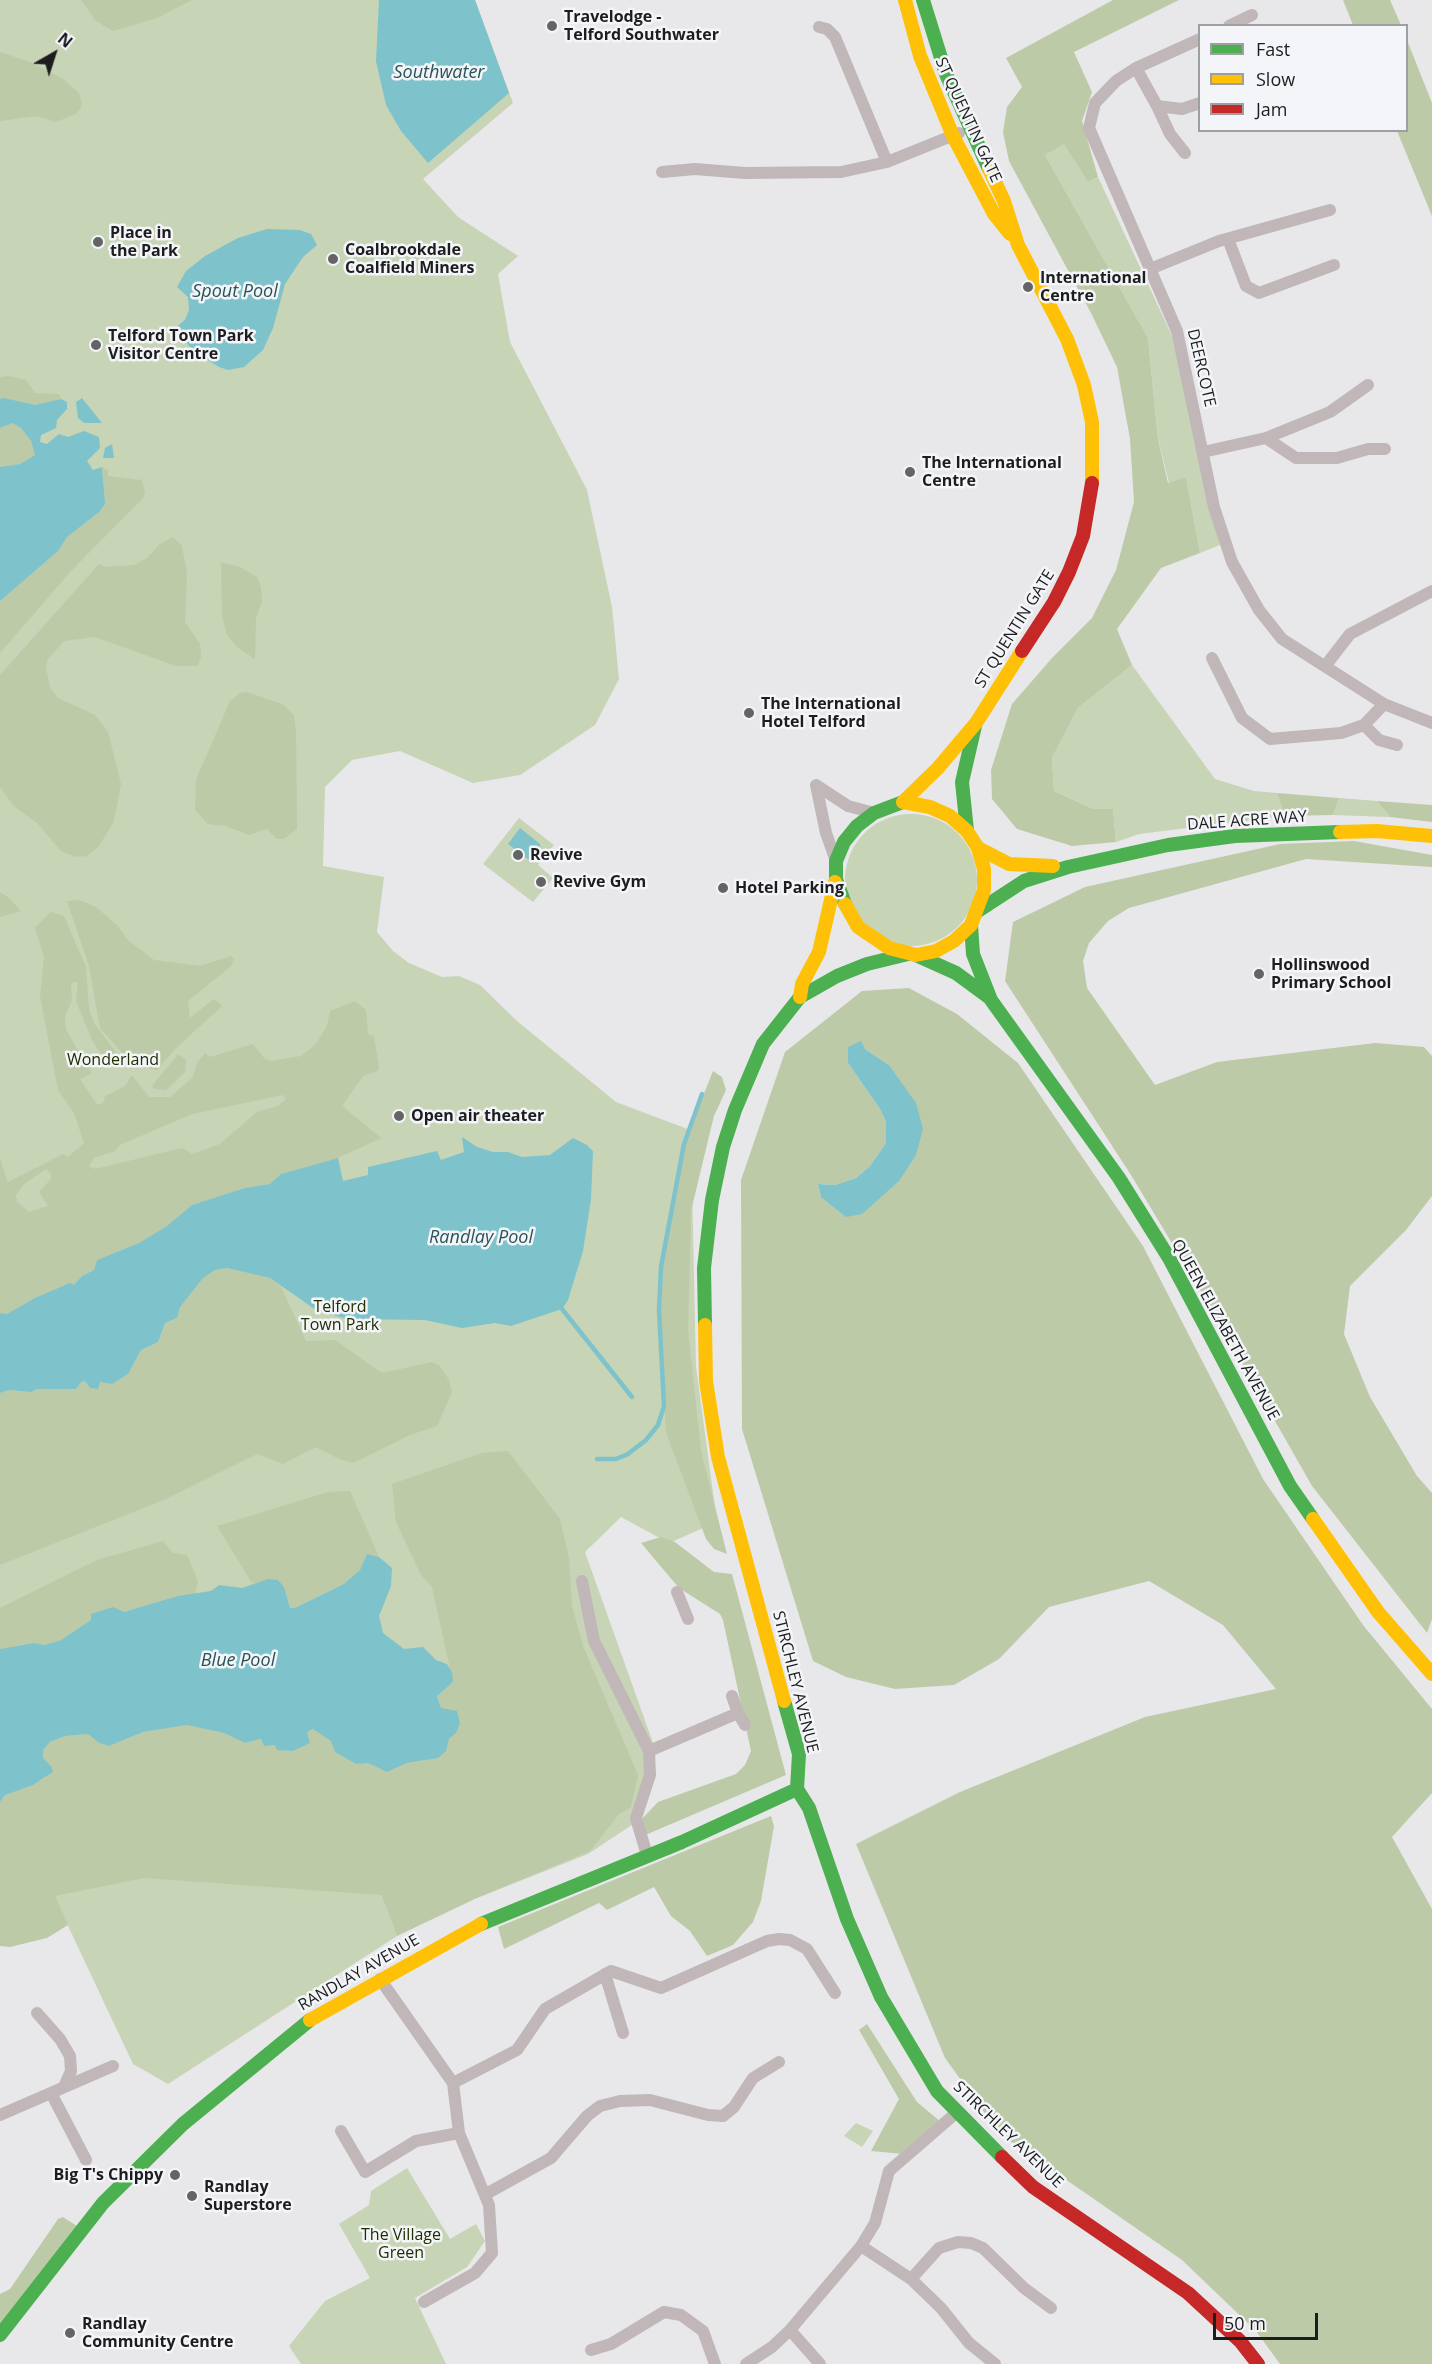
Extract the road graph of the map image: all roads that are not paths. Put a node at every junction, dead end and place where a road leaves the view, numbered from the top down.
1 (905, 0) edge
2 (923, 0) edge
3 (1252, 15) dead end
4 (1233, 24) edge
5 (819, 27) dead end
6 (1198, 40) edge
7 (1136, 68) junction
8 (1198, 104) edge
9 (1157, 105) junction
10 (970, 128) junction
11 (953, 136) junction
12 (1185, 153) dead end
13 (887, 162) junction
14 (662, 172) dead end
15 (1330, 210) dead end
16 (1228, 239) junction
17 (1018, 245) junction
18 (1334, 265) dead end
19 (1150, 269) junction
20 (1368, 385) dead end
21 (1266, 438) junction
22 (1385, 449) dead end
23 (1203, 452) junction
24 (1432, 591) edge
25 (1212, 658) dead end
26 (1326, 666) junction
27 (1384, 704) junction
28 (976, 723) junction
29 (1432, 723) edge
30 (1364, 725) junction
31 (1398, 745) dead end
32 (903, 802) junction
33 (874, 813) junction
34 (967, 831) junction
35 (1432, 836) edge
36 (978, 849) junction
37 (836, 861) junction
38 (1068, 867) junction
39 (836, 879) junction
40 (978, 911) junction
41 (971, 925) junction
42 (912, 955) junction
43 (800, 997) junction
44 (991, 1000) junction
45 (582, 1581) dead end
46 (677, 1592) dead end
47 (688, 1619) dead end
48 (1432, 1674) edge
49 (732, 1696) dead end
50 (738, 1713) junction
51 (745, 1725) dead end
52 (649, 1751) junction
53 (797, 1789) junction
54 (646, 1855) junction
55 (605, 1974) junction
56 (380, 1979) junction
57 (835, 1993) dead end
58 (38, 2013) dead end
59 (623, 2033) dead end
60 (779, 2062) dead end
61 (113, 2066) dead end
62 (453, 2083) junction
63 (64, 2087) junction
64 (51, 2093) junction
65 (956, 2114) junction
66 (0, 2115) edge
67 (341, 2131) dead end
68 (459, 2133) junction
69 (86, 2160) dead end
70 (486, 2194) junction
71 (861, 2246) junction
72 (911, 2279) junction
73 (424, 2302) dead end
74 (1051, 2308) dead end
75 (790, 2330) junction
76 (0, 2335) edge
77 (591, 2350) dead end
78 (715, 2364) edge
79 (746, 2364) edge
80 (820, 2364) edge
81 (995, 2364) edge
82 (1258, 2364) edge

1 - 11 street, ST QUENTIN GATE
2 - 10 street, ST QUENTIN GATE
3 - 4 street
5 - 13 street
6 - 7 street, DEERCOTE
7 - 9 street
7 - 19 street, DEERCOTE
8 - 9 street
9 - 12 street
10 - 11 street
10 - 17 street, ST QUENTIN GATE
11 - 13 street
11 - 17 street, ST QUENTIN GATE
13 - 14 street
15 - 16 street
16 - 18 street
16 - 19 street
17 - 28 street, ST QUENTIN GATE
19 - 23 street, DEERCOTE
20 - 21 street
21 - 22 street
21 - 23 street
23 - 26 street, DEERCOTE
24 - 26 street
25 - 30 street
26 - 27 street, DEERCOTE
27 - 29 street, DEERCOTE
27 - 30 street
28 - 32 street
28 - 34 street
30 - 31 street
32 - 33 street
32 - 34 street
33 - 37 street
33 - 37 street
34 - 36 street
35 - 38 street, DALE ACRE WAY
36 - 38 street, DALE ACRE WAY
36 - 40 street
37 - 39 street
38 - 40 street, DALE ACRE WAY
39 - 42 street
39 - 43 street
40 - 41 street
41 - 42 street
41 - 44 street, QUEEN ELIZABETH AVENUE
42 - 43 street
42 - 44 street, QUEEN ELIZABETH AVENUE
43 - 53 street, STIRCHLEY AVENUE
44 - 48 street, QUEEN ELIZABETH AVENUE
45 - 52 street
46 - 47 street
49 - 50 street
50 - 51 street
50 - 52 street
52 - 54 street
53 - 54 street, RANDLAY AVENUE
53 - 65 street, STIRCHLEY AVENUE
54 - 56 street, RANDLAY AVENUE
55 - 57 street
55 - 59 street
55 - 62 street
56 - 62 street
56 - 76 street, RANDLAY AVENUE
58 - 63 street
60 - 70 street
61 - 63 street
62 - 68 street
63 - 64 street
64 - 66 street
64 - 69 street
65 - 71 street
65 - 82 street, STIRCHLEY AVENUE
67 - 68 street
68 - 70 street
70 - 73 street
71 - 72 street
71 - 75 street
72 - 74 street
72 - 81 street
75 - 79 street
75 - 80 street
77 - 78 street

